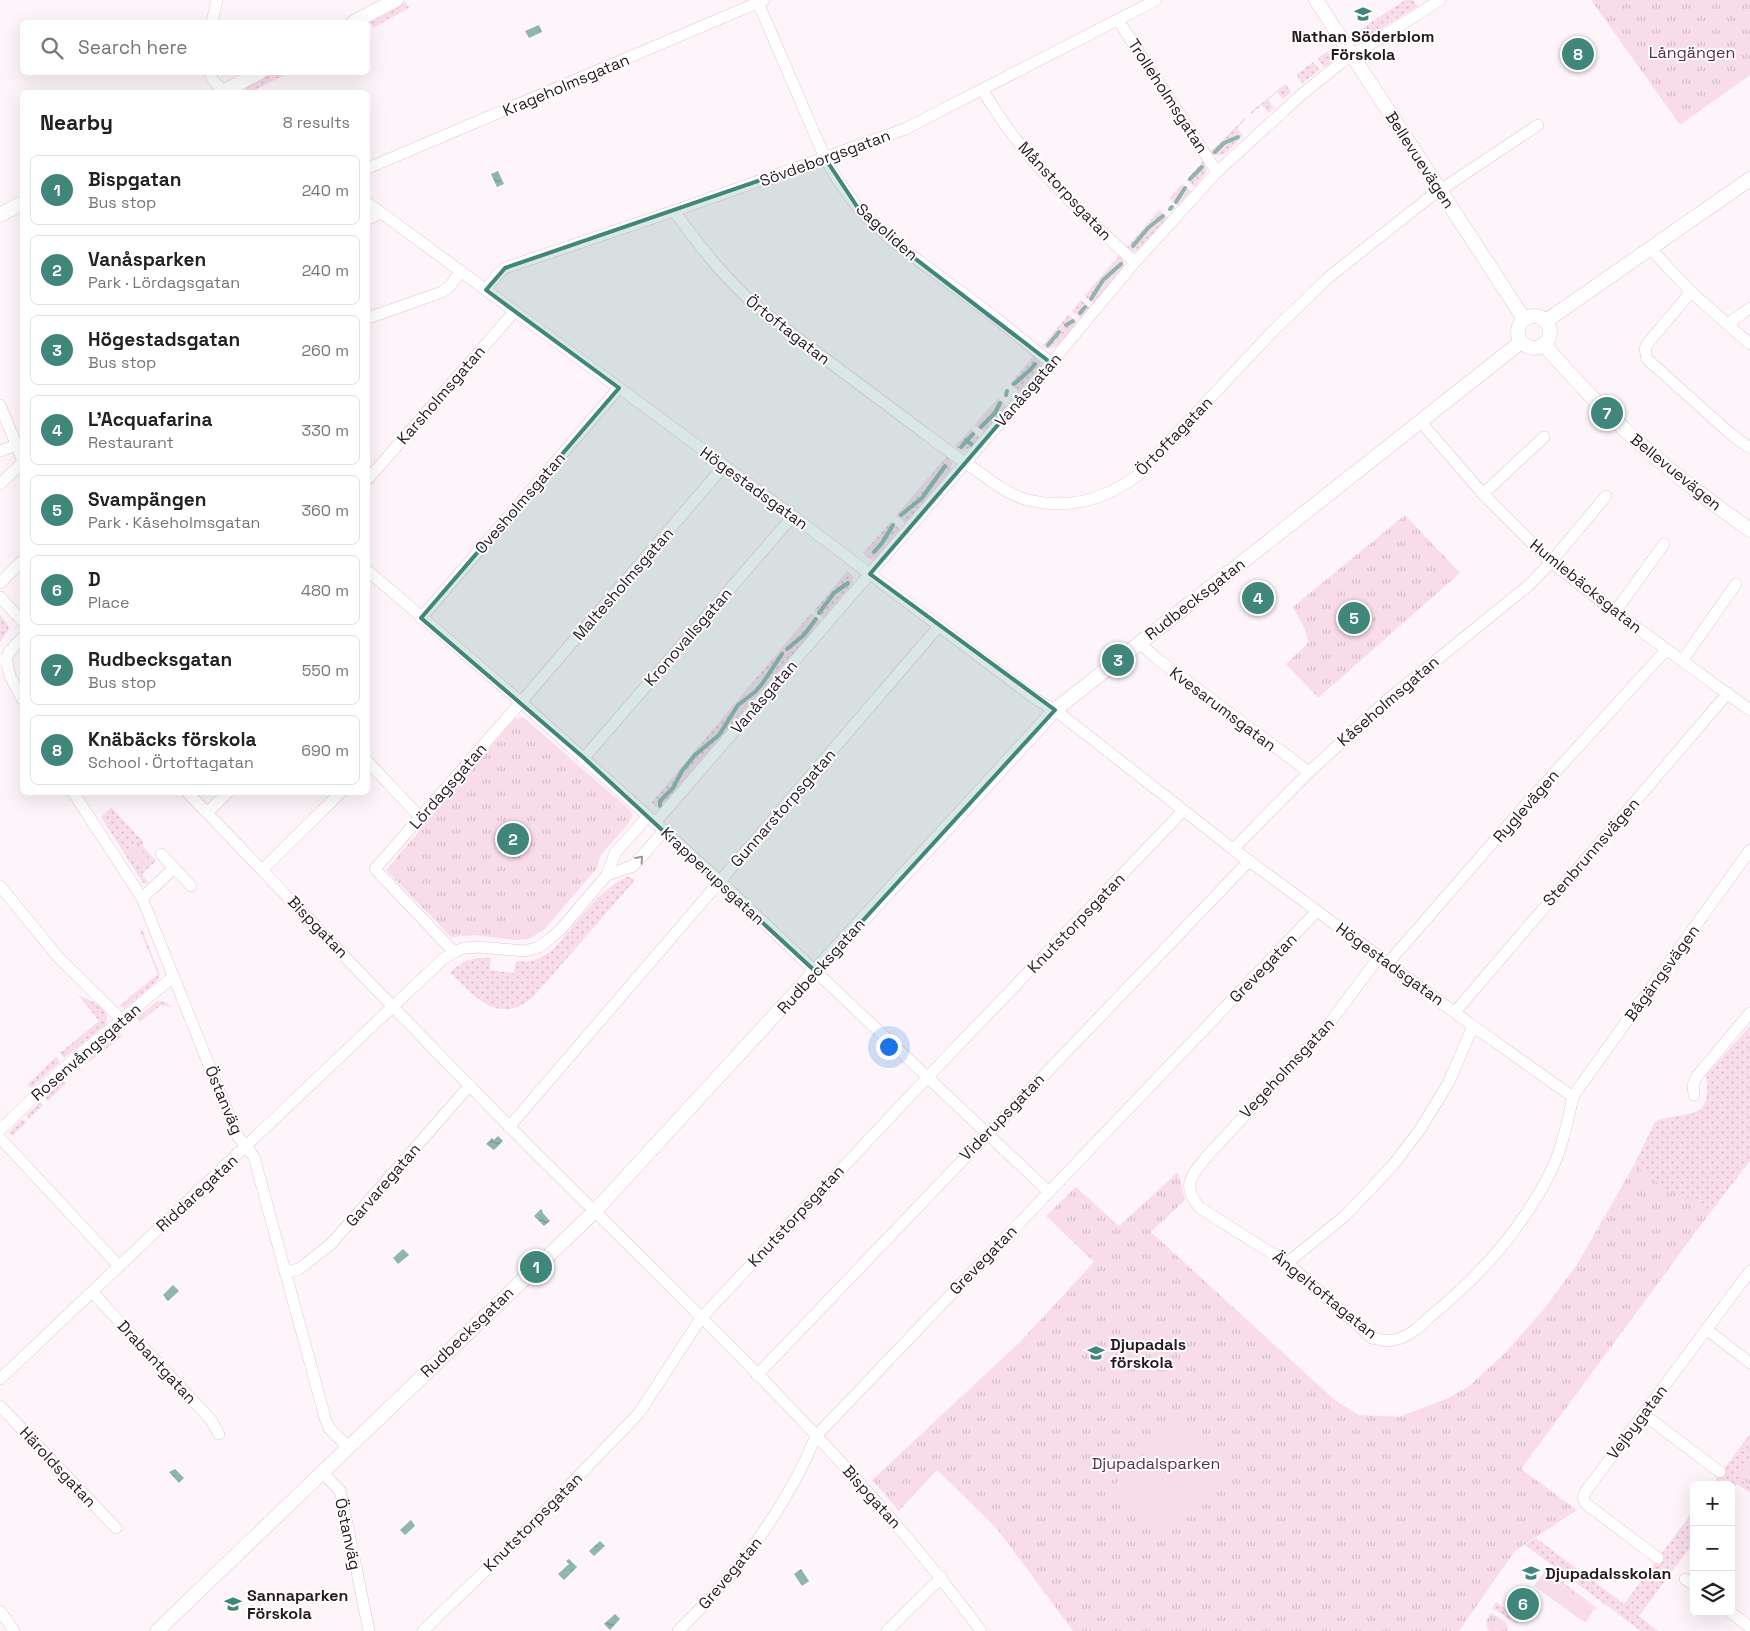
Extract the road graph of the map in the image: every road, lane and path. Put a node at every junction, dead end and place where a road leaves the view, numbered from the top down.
1 (217, 0) edge
2 (396, 0) edge
3 (1156, 0) edge
4 (1316, 0) edge
5 (1440, 0) edge
6 (760, 1) edge
7 (212, 20) edge
8 (358, 20) edge
9 (1118, 20) junction
10 (1352, 55) junction
11 (211, 75) edge
12 (254, 75) edge
13 (221, 90) edge
14 (227, 90) edge
15 (982, 90) junction
16 (1538, 125) dead end
17 (825, 158) junction
18 (370, 167) edge
19 (1217, 172) junction
20 (1750, 178) edge
21 (1440, 189) junction
22 (20, 204) edge
23 (370, 204) edge
24 (674, 211) junction
25 (381, 213) junction
26 (0, 215) edge
27 (370, 218) edge
28 (1650, 248) junction
29 (1136, 262) junction
30 (461, 271) junction
31 (486, 290) junction
32 (1692, 292) junction
33 (1750, 308) edge
34 (515, 311) junction
35 (370, 317) edge
36 (1524, 319) junction
37 (1546, 322) junction
38 (1728, 324) junction
39 (1521, 342) junction
40 (1750, 344) edge
41 (1544, 345) junction
42 (1051, 363) junction
43 (619, 388) junction
44 (0, 405) edge
45 (1420, 421) junction
46 (1544, 437) dead end
47 (19, 444) edge
48 (1750, 448) edge
49 (0, 451) edge
50 (965, 462) junction
51 (20, 463) edge
52 (724, 466) junction
53 (370, 477) edge
54 (0, 484) edge
55 (1483, 494) junction
56 (1606, 496) dead end
57 (792, 516) junction
58 (1750, 530) edge
59 (1664, 544) dead end
60 (1552, 562) junction
61 (20, 563) edge
62 (370, 573) edge
63 (870, 574) junction
64 (0, 583) edge
65 (1736, 584) dead end
66 (0, 597) edge
67 (1614, 612) junction
68 (421, 618) junction
69 (20, 619) edge
70 (939, 626) junction
71 (20, 640) edge
72 (1140, 643) junction
73 (1666, 650) junction
74 (3, 659) edge
75 (1682, 661) junction
76 (1728, 693) junction
77 (20, 695) edge
78 (521, 702) junction
79 (1749, 705) edge
80 (1055, 710) junction
81 (584, 758) junction
82 (370, 767) edge
83 (1308, 772) junction
84 (76, 795) edge
85 (190, 795) edge
86 (225, 795) edge
87 (339, 795) edge
88 (1183, 811) junction
89 (207, 813) junction
90 (420, 817) junction
91 (652, 819) junction
92 (664, 831) junction
93 (1233, 849) junction
94 (1750, 850) edge
95 (161, 854) dead end
96 (1249, 861) junction
97 (174, 868) junction
98 (262, 870) junction
99 (607, 875) junction
100 (720, 881) junction
101 (0, 886) edge
102 (192, 886) dead end
103 (142, 898) junction
104 (1318, 911) junction
105 (454, 952) junction
106 (1384, 960) junction
107 (816, 972) junction
108 (174, 976) junction
109 (393, 1006) junction
110 (1456, 1012) junction
111 (1750, 1013) edge
112 (121, 1019) junction
113 (1474, 1026) junction
114 (928, 1077) junction
115 (470, 1085) junction
116 (1694, 1095) dead end
117 (1573, 1097) junction
118 (509, 1127) junction
119 (0, 1130) edge
120 (987, 1134) junction
121 (0, 1138) edge
122 (246, 1147) junction
123 (1191, 1176) joint
124 (1049, 1192) junction
125 (595, 1211) junction
126 (1287, 1264) junction
127 (119, 1266) junction
128 (1750, 1270) edge
129 (285, 1272) junction
130 (92, 1292) junction
131 (701, 1318) junction
132 (1706, 1330) junction
133 (1750, 1362) edge
134 (757, 1375) junction
135 (1, 1376) edge
136 (0, 1406) edge
137 (1643, 1414) junction
138 (218, 1434) dead end
139 (816, 1436) junction
140 (348, 1447) junction
141 (322, 1472) junction
142 (1720, 1472) dead end
143 (116, 1528) dead end
144 (1658, 1558) dead end
145 (942, 1578) junction
146 (0, 1611) edge
147 (1735, 1616) edge
148 (1750, 1627) edge
149 (14, 1631) edge
150 (157, 1631) edge
151 (369, 1631) edge
152 (423, 1631) edge
153 (678, 1631) edge
154 (887, 1631) edge
155 (981, 1631) edge

1 - 7 street
2 - 8 street
3 - 9 street, Sövdeborgsgatan
4 - 10 street, Bellevuevägen
5 - 10 street, Vanåsgatan
6 - 17 street, Sagoliden
6 - 18 street, Krageholmsgatan
9 - 15 street, Sövdeborgsgatan
9 - 19 street, Trolleholmsgatan
10 - 19 street, Vanåsgatan
10 - 21 street, Bellevuevägen
11 - 13 street
12 - 14 street
15 - 17 street, Sövdeborgsgatan
15 - 29 street, Månstorpsgatan
16 - 21 street, Örtoftagatan
17 - 24 street, Sövdeborgsgatan
17 - 42 street, Sagoliden
19 - 29 street, Vanåsgatan
20 - 28 street
21 - 36 street, Bellevuevägen
21 - 50 street, Örtoftagatan
22 - 26 street
23 - 25 street, Högestadsgatan
24 - 31 street, Sövdeborgsgatan
24 - 50 street, Örtoftagatan
25 - 27 street
25 - 30 street, Högestadsgatan
28 - 32 street
28 - 37 street
29 - 42 street, Vanåsgatan
30 - 31 street, Högestadsgatan
30 - 35 street
31 - 34 street, Högestadsgatan
32 - 38 street
32 - 48 street
33 - 38 street
34 - 43 street, Högestadsgatan
34 - 53 street, Karsholmsgatan
36 - 37 street
36 - 39 street
37 - 41 street
38 - 40 street
39 - 41 street
39 - 45 street, Rudbecksgatan
41 - 58 street, Bellevuevägen
42 - 50 street, Vanåsgatan
43 - 52 street, Högestadsgatan
43 - 68 street, Ovesholmsgatan
44 - 47 street
45 - 55 street, Humlebäcksgatan
45 - 72 street, Rudbecksgatan
46 - 55 street
47 - 49 street
50 - 63 street, Vanåsgatan
51 - 54 street
52 - 57 street, Högestadsgatan
52 - 78 street, Maltesholmsgatan
55 - 60 street, Humlebäcksgatan
56 - 60 street, Kåseholmsgatan
57 - 63 street, Högestadsgatan
57 - 81 street, Kronovallsgatan
59 - 67 street
60 - 67 street, Humlebäcksgatan
60 - 83 street, Kåseholmsgatan
61 - 64 street
62 - 68 street, Krapperupsgatan
63 - 70 street, Högestadsgatan
63 - 91 street, Vanåsgatan
65 - 75 street
66 - 69 street
67 - 73 street, Humlebäcksgatan
68 - 78 street, Krapperupsgatan
70 - 80 street, Högestadsgatan
70 - 100 street, Gunnarstorpsgatan
71 - 74 street
72 - 80 street, Rudbecksgatan
72 - 83 street, Kvesarumsgatan
73 - 75 street, Humlebäcksgatan
73 - 106 street, Ryglevägen
74 - 77 street
75 - 76 street, Humlebäcksgatan
76 - 79 street, Humlebäcksgatan
76 - 110 street, Stenbrunnsvägen
78 - 81 street, Krapperupsgatan
78 - 90 street, Lördagsgatan
80 - 88 street, Högestadsgatan
80 - 107 street, Rudbecksgatan
81 - 91 street, Krapperupsgatan
82 - 90 street
83 - 93 street, Kåseholmsgatan
84 - 103 street, Östanväg
85 - 89 street, Bispgatan
86 - 89 street
87 - 98 street
88 - 93 street, Högestadsgatan
88 - 114 street, Knutstorpsgatan
89 - 98 street, Bispgatan
90 - 105 street, Lördagsgatan
91 - 92 street, Krapperupsgatan
91 - 99 street, Vanåsgatan
99 -> 92 street
92 - 100 street, Krapperupsgatan
93 - 96 street, Högestadsgatan
94 - 117 street, Bågängsvägen
95 - 97 street
96 - 104 street, Högestadsgatan
96 - 120 street, Viderupsgatan
97 - 102 street
97 - 103 street
98 - 109 street, Bispgatan
99 - 105 street
100 - 107 street, Krapperupsgatan
100 - 118 street, Gunnarstorpsgatan
101 - 112 street
103 - 108 street, Östanväg
104 - 106 street, Högestadsgatan
104 - 124 street, Grevegatan
105 - 109 street, Riddaregatan
106 - 110 street, Högestadsgatan
106 - 123 street, Vegeholmsgatan
107 - 114 street, Krapperupsgatan
107 - 125 street, Rudbecksgatan
108 - 112 street, Rosenvångsgatan
108 - 122 street, Östanväg
109 - 115 street, Bispgatan
109 - 122 street, Riddaregatan
110 - 113 street, Högestadsgatan
111 - 116 street
112 - 119 street, Rosenvångsgatan
113 - 117 street, Högestadsgatan
113 - 126 street
114 - 120 street, Krapperupsgatan
114 - 131 street, Knutstorpsgatan
115 - 118 street, Bispgatan
115 - 129 street, Garvaregatan
117 - 126 street, Ängeltoftagatan
118 - 125 street, Bispgatan
120 - 124 street, Krapperupsgatan
120 - 134 street, Viderupsgatan
121 - 127 street
122 - 127 street, Riddaregatan
122 - 129 street, Östanväg
123 - 126 street, Ängeltoftagatan
124 - 139 street, Grevegatan
125 - 131 street, Bispgatan
125 - 140 street, Rudbecksgatan
127 - 130 street, Riddaregatan
128 - 132 street, Vejbygatan
129 - 140 street, Östanväg
130 - 135 street, Riddaregatan
130 - 138 street, Drabantgatan
131 - 134 street, Bispgatan
131 - 152 street, Knutstorpsgatan
132 - 133 street
132 - 137 street, Vejbygatan
134 - 139 street, Bispgatan
136 - 143 street, Häroldsgatan
137 - 142 street
137 - 144 street, Vejbygatan
139 - 145 street, Bispgatan
139 - 153 street, Grevegatan
140 - 141 street, Rudbecksgatan
141 - 150 street, Rudbecksgatan
141 - 151 street, Östanväg
145 - 154 street
145 - 155 street, Bispgatan
146 - 149 street
147 - 148 street

